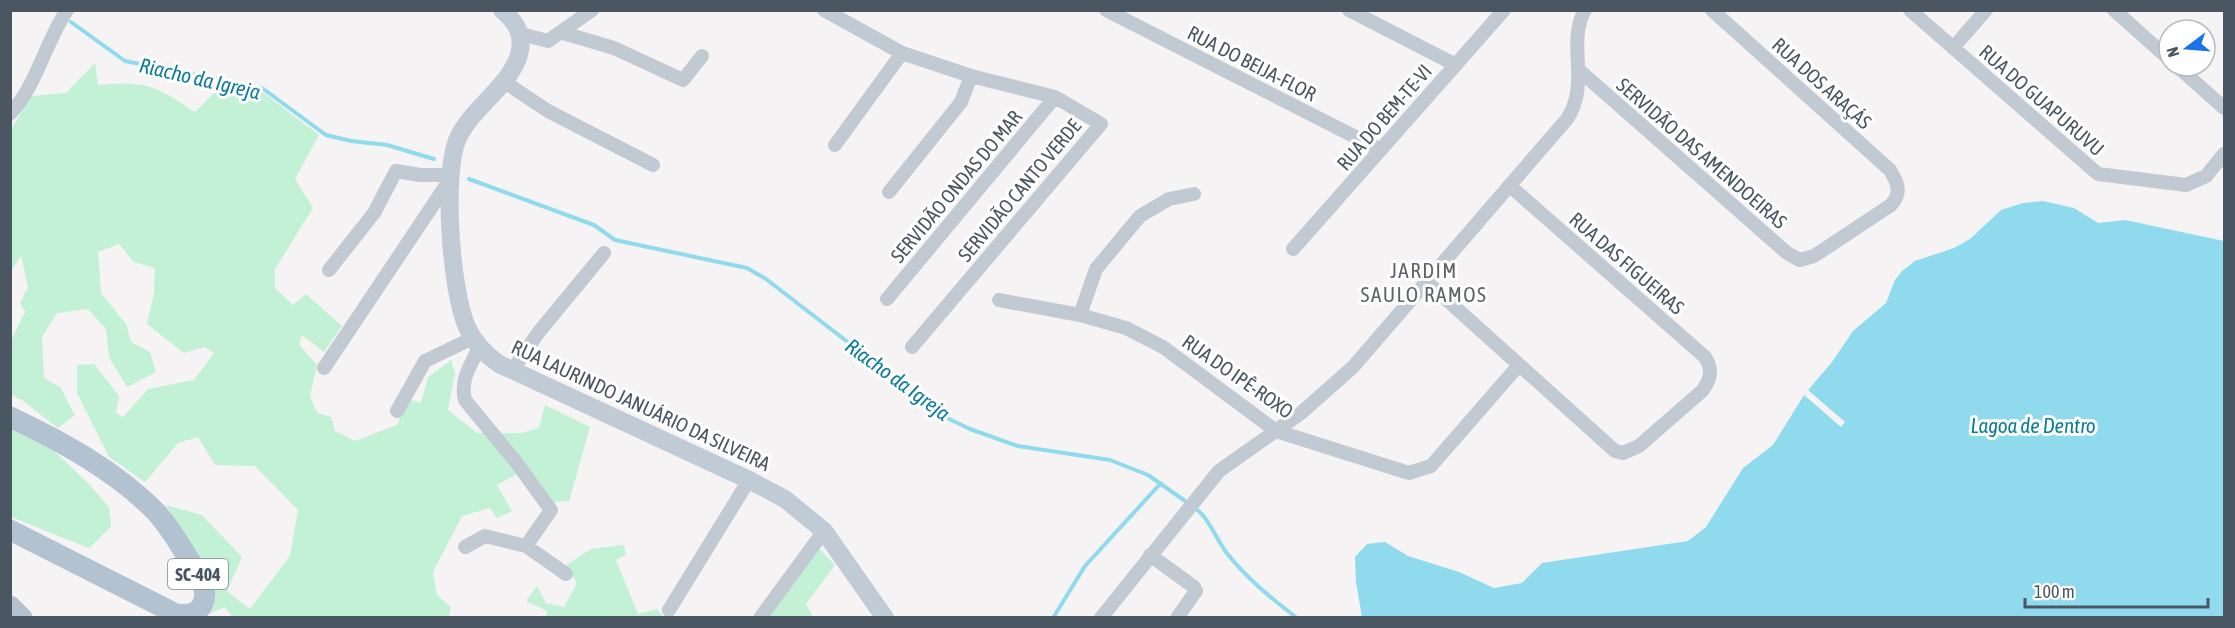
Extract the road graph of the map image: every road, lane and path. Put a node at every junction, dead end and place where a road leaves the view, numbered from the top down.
1 (67, 10) edge
2 (502, 10) edge
3 (592, 10) edge
4 (824, 10) edge
5 (1106, 10) edge
6 (1349, 10) edge
7 (1504, 10) edge
8 (1585, 10) edge
9 (1712, 10) edge
10 (1910, 10) edge
11 (1986, 10) edge
12 (2114, 10) edge
13 (563, 33) junction
14 (521, 34) junction
15 (1953, 48) junction
16 (2157, 48) edge
17 (902, 53) junction
18 (702, 56) dead end
19 (1456, 64) junction
20 (1580, 71) junction
21 (971, 76) junction
22 (2190, 78) edge
23 (503, 81) junction
24 (1055, 98) junction
25 (2224, 108) edge
26 (10, 114) edge
27 (835, 145) dead end
28 (1381, 150) junction
29 (2224, 154) edge
30 (653, 165) dead end
31 (449, 178) junction
32 (1510, 186) junction
33 (889, 192) dead end
34 (1194, 194) dead end
35 (1293, 249) dead end
36 (604, 253) dead end
37 (1800, 260) joint
38 (330, 270) dead end
39 (1427, 282) junction
40 (887, 299) dead end
41 (999, 300) dead end
42 (1080, 315) junction
43 (476, 343) junction
44 (912, 347) dead end
45 (1519, 365) junction
46 (324, 368) dead end
47 (512, 371) junction
48 (397, 411) dead end
49 (10, 417) edge
50 (1276, 431) junction
51 (749, 480) junction
52 (10, 530) edge
53 (824, 531) junction
54 (526, 546) junction
55 (465, 547) dead end
56 (1150, 555) junction
57 (566, 574) dead end
58 (10, 606) edge
59 (669, 610) dead end
60 (22, 618) edge
61 (760, 618) edge
62 (885, 618) edge
63 (1101, 618) edge
64 (1177, 618) edge

1 - 26 street
2 - 14 main road
3 - 13 street
4 - 17 street, SERVIDÃO CANTO VERDE
5 - 28 street, RUA DO BEIJA-FLOR
6 - 19 street
7 - 19 street, RUA DO BEM-TE-VI
8 - 20 street
9 - 37 street, RUA DOS ARAÇÁS
10 - 15 street, RUA DO GUAPURUVU
11 - 15 street
12 - 16 street
13 - 14 street
13 - 18 street
14 - 23 main road
15 - 29 street, RUA DO GUAPURUVU
17 - 21 street, SERVIDÃO CANTO VERDE
17 - 27 street
19 - 28 street, RUA DO BEM-TE-VI
20 - 32 street
20 - 37 street, SERVIDÃO DAS AMENDOEIRAS
21 - 24 street, SERVIDÃO CANTO VERDE
21 - 33 street
22 - 25 street
23 - 30 street
23 - 31 main road
24 - 40 street, SERVIDÃO ONDAS DO MAR
24 - 44 street, SERVIDÃO CANTO VERDE
28 - 35 street, RUA DO BEM-TE-VI
31 - 38 street
31 - 43 main road
31 - 46 street
32 - 39 street
32 - 45 street, RUA DAS FIGUEIRAS
34 - 42 street
36 - 47 street
39 - 45 street
39 - 50 street
41 - 42 street, RUA DO IPÊ-ROXO
42 - 50 street, RUA DO IPÊ-ROXO
43 - 47 main road, RUA LAURINDO JANUÁRIO DA SILVEIRA
43 - 48 street
43 - 54 street
45 - 50 street, RUA DO IPÊ-ROXO
47 - 51 main road, RUA LAURINDO JANUÁRIO DA SILVEIRA
49 - 52 main road, SC-404
50 - 56 street
51 - 53 main road, RUA LAURINDO JANUÁRIO DA SILVEIRA
51 - 59 street
53 - 61 street
53 - 62 main road, RUA LAURINDO JANUÁRIO DA SILVEIRA
54 - 55 street
54 - 57 street
56 - 63 street
56 - 64 street
58 - 60 main road

